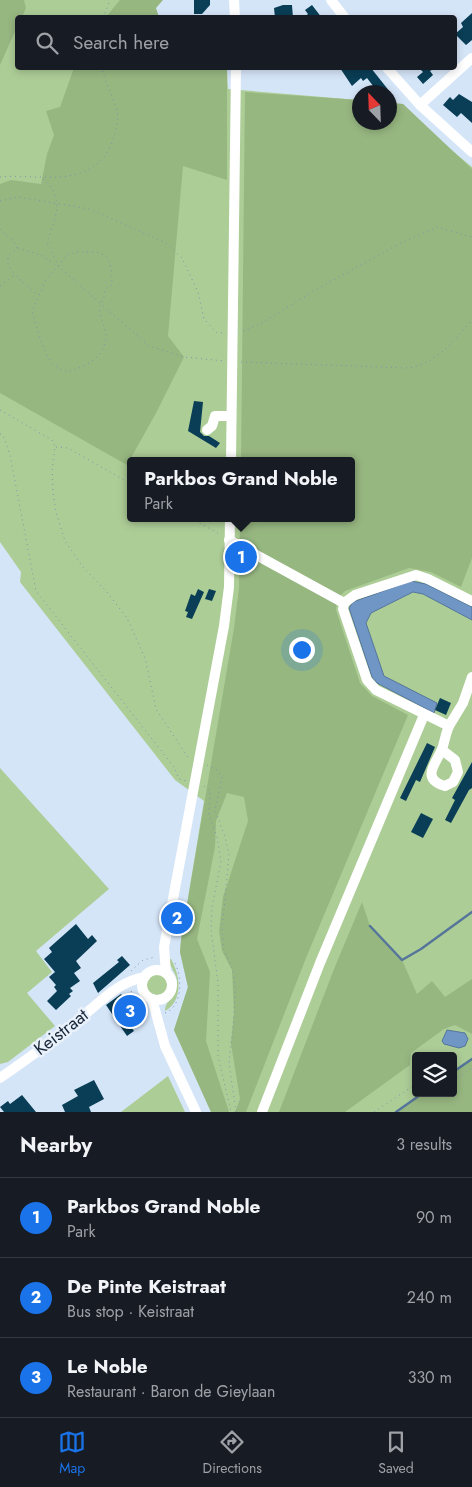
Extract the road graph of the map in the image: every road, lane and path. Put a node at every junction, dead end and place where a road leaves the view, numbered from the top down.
1 (110, 0) edge
2 (234, 0) edge
3 (331, 0) edge
4 (104, 15) edge
5 (235, 15) edge
6 (343, 15) edge
7 (472, 58) edge
8 (103, 70) edge
9 (236, 70) edge
10 (388, 70) edge
11 (420, 105) junction
12 (472, 152) edge
13 (0, 177) edge
14 (43, 179) junction
15 (0, 201) edge
16 (58, 203) junction
17 (0, 229) edge
18 (472, 237) edge
19 (17, 248) junction
20 (59, 267) junction
21 (15, 275) junction
22 (0, 286) edge
23 (38, 295) junction
24 (100, 304) junction
25 (472, 320) edge
26 (232, 334) junction
27 (232, 362) junction
28 (0, 410) edge
29 (231, 416) junction
30 (207, 430) dead end
31 (0, 434) edge
32 (56, 446) junction
33 (231, 457) edge
34 (127, 482) edge
35 (198, 522) edge
36 (230, 522) edge
37 (230, 540) junction
38 (472, 599) edge
39 (344, 603) junction
40 (472, 677) edge
41 (469, 694) edge
42 (424, 715) junction
43 (449, 726) junction
44 (442, 750) dead end
45 (200, 763) junction
46 (196, 784) junction
47 (163, 953) junction
48 (132, 970) dead end
49 (154, 970) junction
50 (166, 973) junction
51 (144, 982) junction
52 (125, 985) junction
53 (156, 999) junction
54 (158, 1014) junction
55 (472, 1068) edge
56 (457, 1077) edge
57 (0, 1078) edge
58 (412, 1087) edge
59 (196, 1112) edge
60 (231, 1112) edge
61 (236, 1112) edge
62 (262, 1112) edge
63 (374, 1112) edge

1 - 4 path
2 - 5 street
3 - 6 street
7 - 11 street
8 - 14 path
9 - 26 street
10 - 11 street
11 - 12 street
13 - 14 path
14 - 16 path
15 - 16 path
16 - 20 path
16 - 26 path
17 - 19 path
18 - 26 path
19 - 20 path
19 - 21 path
20 - 23 path
20 - 24 path
20 - 24 path
21 - 22 path
21 - 23 path
23 - 24 path
24 - 27 path
25 - 27 path
26 - 27 street
27 - 29 street
28 - 32 path
29 - 30 street
29 - 33 street
31 - 46 path
32 - 34 path
32 - 45 path
35 - 37 path
36 - 37 street
37 - 39 street
37 - 45 street
38 - 39 street
39 - 42 street
40 - 41 street
41 - 43 street
42 - 43 street
42 - 62 street
43 - 44 street
45 - 46 street
45 - 61 path
46 - 47 street
46 - 60 path
47 - 48 path
47 - 49 street
47 - 50 street
47 - 54 path
49 - 50 street
49 - 51 street
50 - 53 street
51 - 52 street, Keistraat
51 - 53 street
52 - 54 path
52 - 57 street, Keistraat
53 - 54 street
54 - 59 street
55 - 56 path
58 - 63 path

